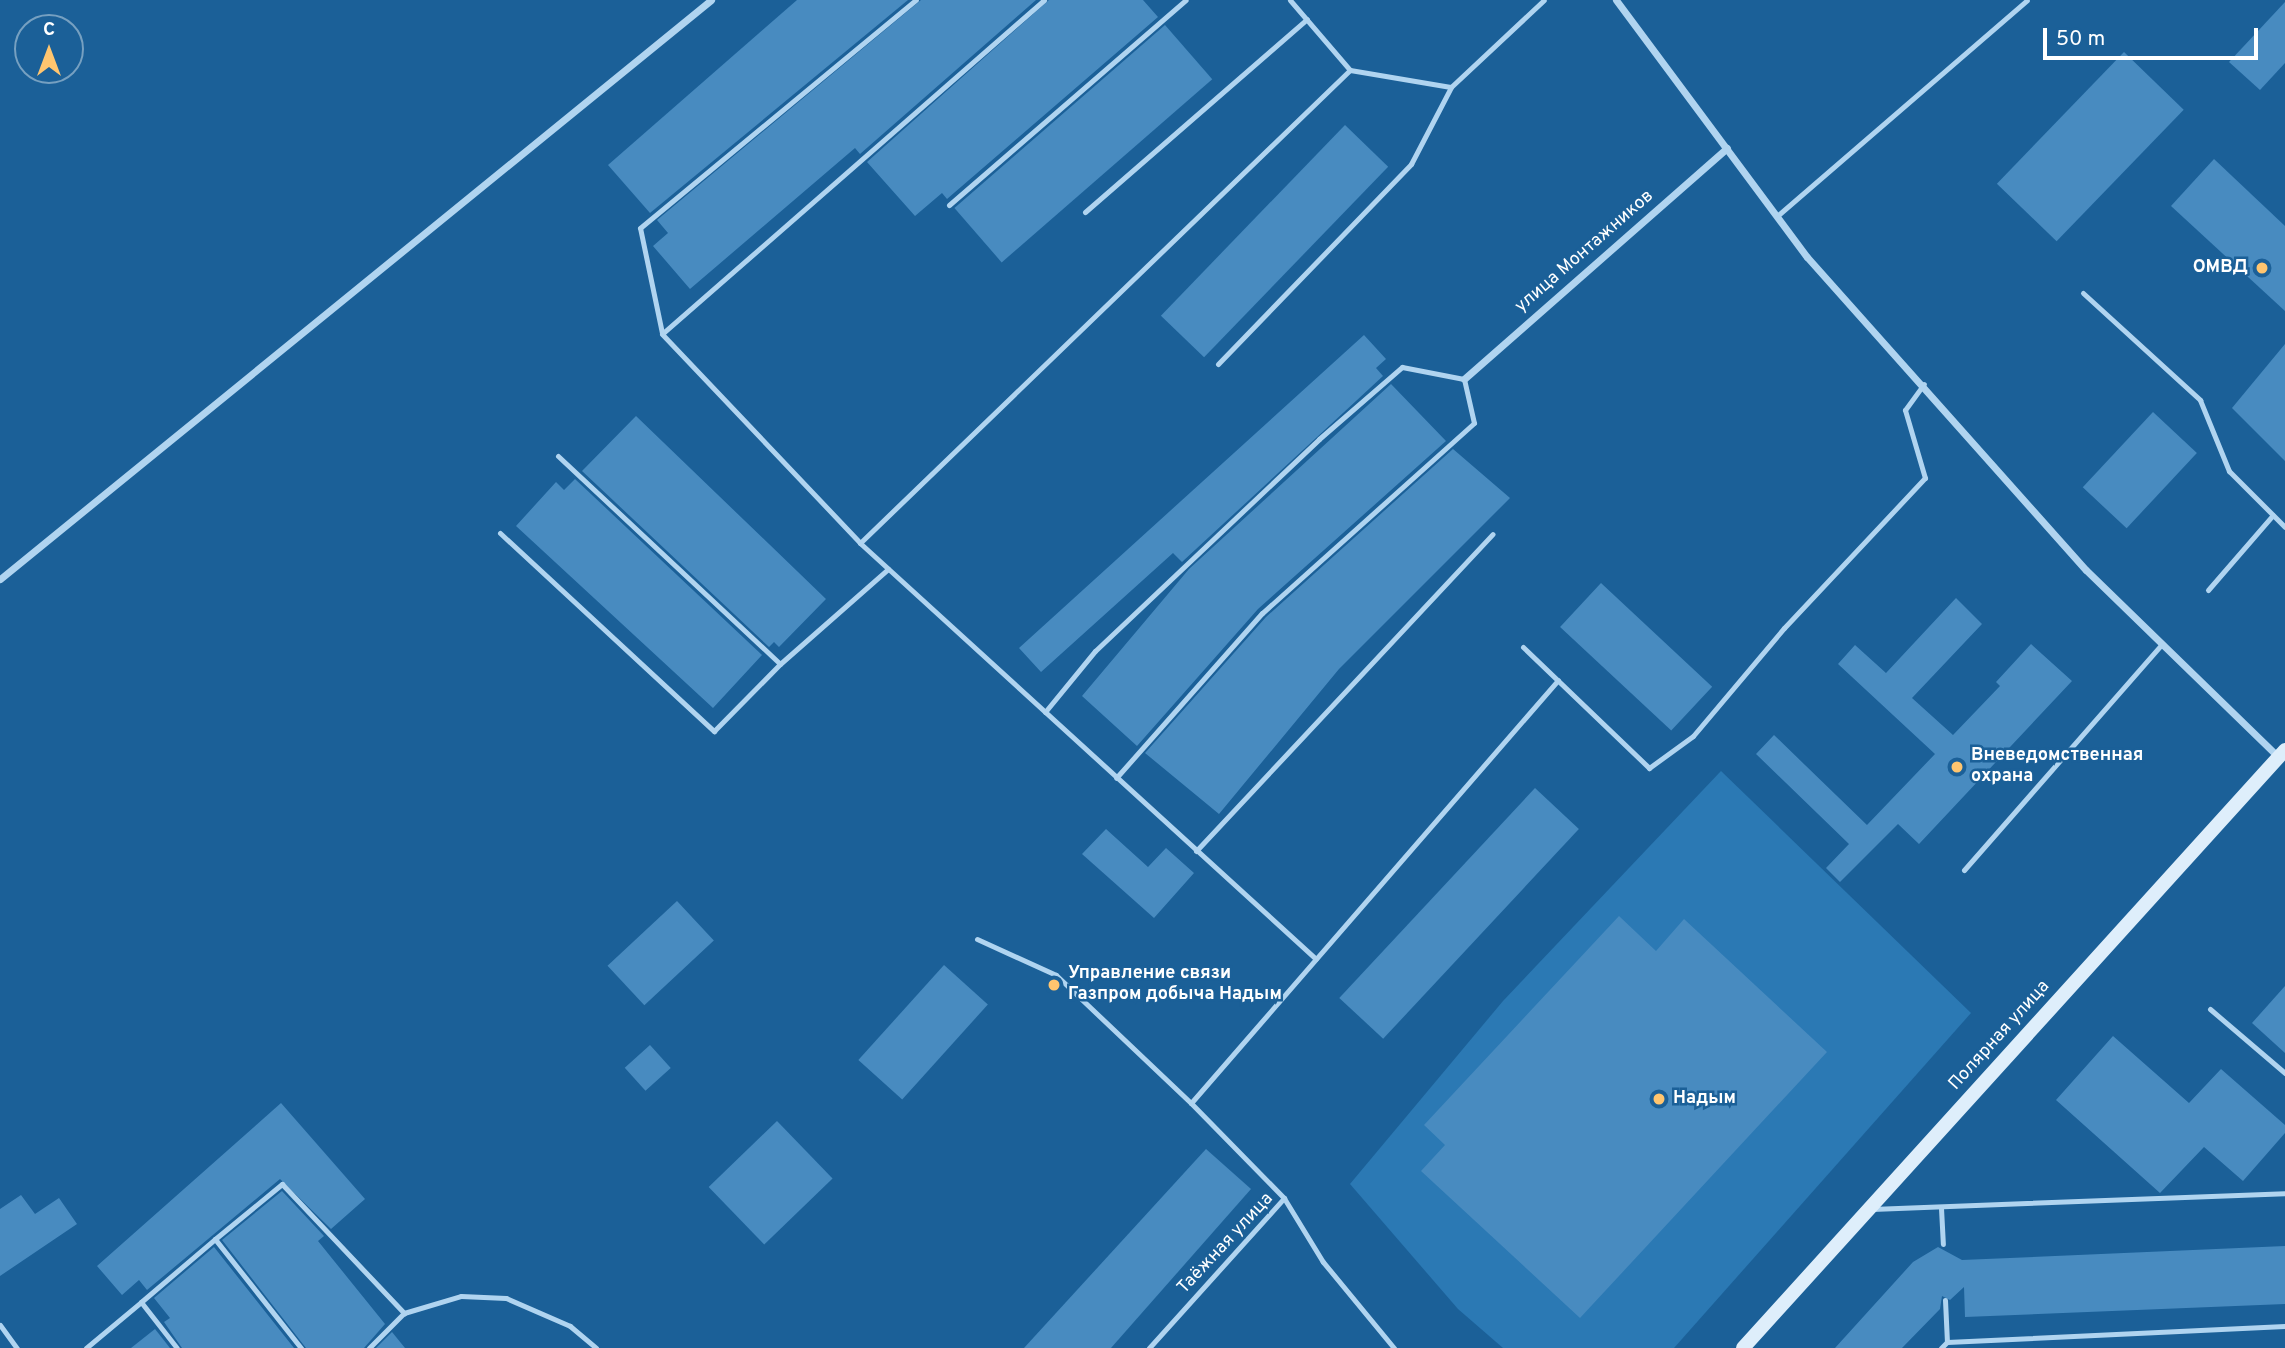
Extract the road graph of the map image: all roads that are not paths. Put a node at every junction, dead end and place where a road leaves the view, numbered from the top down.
1 (711, 0) edge
2 (916, 0) edge
3 (1044, 0) edge
4 (1186, 0) edge
5 (1290, 0) edge
6 (1544, 0) edge
7 (1616, 0) edge
8 (2027, 0) edge
9 (1307, 19) junction
10 (1350, 70) junction
11 (1451, 87) junction
12 (1727, 148) junction
13 (949, 205) dead end
14 (1085, 212) dead end
15 (1777, 216) junction
16 (2083, 293) dead end
17 (662, 334) junction
18 (1217, 364) dead end
19 (1464, 379) junction
20 (1924, 384) junction
21 (558, 456) dead end
22 (2273, 515) junction
23 (2285, 527) edge
24 (500, 533) dead end
25 (1493, 534) dead end
26 (860, 543) junction
27 (888, 569) junction
28 (0, 579) edge
29 (2208, 590) dead end
30 (2162, 644) junction
31 (1523, 647) dead end
32 (780, 664) junction
33 (1558, 680) junction
34 (1045, 712) junction
35 (2282, 754) edge
36 (1116, 778) junction
37 (1196, 851) junction
38 (1964, 870) dead end
39 (978, 939) dead end
40 (1316, 959) junction
41 (2210, 1009) dead end
42 (2285, 1073) edge
43 (1191, 1102) junction
44 (2285, 1193) edge
45 (1284, 1198) junction
46 (1941, 1208) junction
47 (1869, 1209) junction
48 (215, 1239) junction
49 (1943, 1244) dead end
50 (1945, 1300) dead end
51 (141, 1302) junction
52 (404, 1313) junction
53 (0, 1325) edge
54 (2285, 1326) edge
55 (1947, 1342) junction
56 (17, 1348) edge
57 (86, 1348) edge
58 (177, 1348) edge
59 (301, 1348) edge
60 (369, 1348) edge
61 (596, 1348) edge
62 (1149, 1348) edge
63 (1394, 1348) edge
64 (1743, 1348) edge
65 (1941, 1348) edge

1 - 28 street
2 - 17 lane
3 - 17 lane
4 - 13 lane
5 - 9 lane
6 - 11 lane
7 - 12 street
8 - 15 lane
9 - 10 lane
9 - 14 lane
10 - 11 lane
10 - 26 lane
11 - 18 lane
12 - 15 street
12 - 19 street, улица Монтажников
15 - 20 street
16 - 22 lane
17 - 26 lane
19 - 34 lane
19 - 36 lane
20 - 30 street
20 - 33 lane
21 - 32 lane
22 - 23 lane
22 - 29 lane
24 - 32 lane
25 - 37 lane
26 - 27 lane
27 - 32 lane
27 - 34 lane
30 - 35 street
30 - 38 lane
31 - 33 lane
33 - 40 lane
34 - 36 lane
35 - 47 street, Полярная улица
36 - 37 lane
37 - 40 lane
39 - 43 lane
40 - 43 lane
41 - 42 lane
43 - 45 lane
44 - 46 lane
45 - 62 lane, Таёжная улица
45 - 63 lane, Таёжная улица
46 - 47 lane
46 - 49 lane
47 - 64 street, Полярная улица
48 - 51 lane
48 - 52 lane
48 - 59 lane
50 - 55 lane
51 - 57 lane
51 - 58 lane
52 - 60 lane
52 - 61 lane
53 - 56 lane
54 - 55 lane
55 - 65 lane

